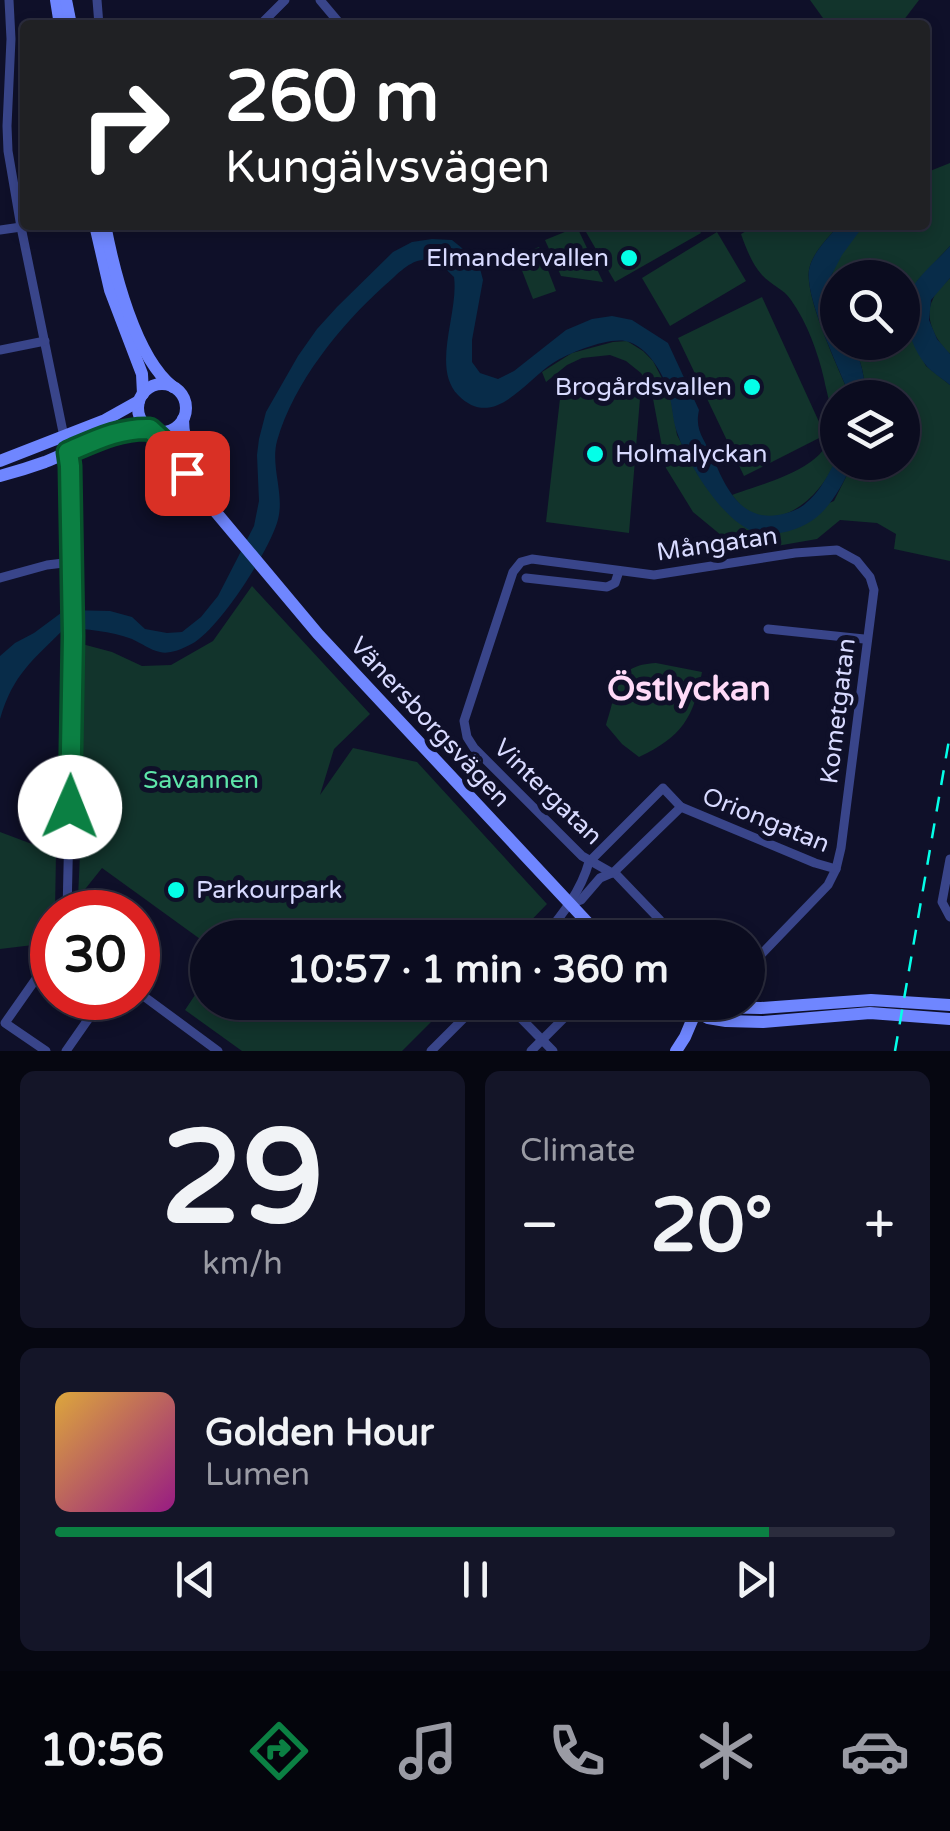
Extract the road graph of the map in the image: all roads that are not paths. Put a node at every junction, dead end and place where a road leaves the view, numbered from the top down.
1 (8, 0) edge
2 (285, 0) edge
3 (320, 0) edge
4 (265, 20) edge
5 (337, 20) edge
6 (20, 227) joint
7 (0, 230) edge
8 (21, 230) edge
9 (96, 230) edge
10 (106, 230) edge
11 (46, 341) junction
12 (0, 350) edge
13 (172, 387) junction
14 (141, 398) junction
15 (182, 420) junction
16 (152, 430) junction
17 (64, 435) junction
18 (68, 452) junction
19 (0, 461) edge
20 (0, 476) edge
21 (233, 532) junction
22 (857, 561) joint
23 (72, 562) junction
24 (521, 562) joint
25 (619, 571) junction
26 (0, 578) edge
27 (526, 578) dead end
28 (768, 629) dead end
29 (864, 639) dead end
30 (681, 807) junction
31 (950, 859) edge
32 (589, 862) junction
33 (836, 869) junction
34 (613, 873) junction
35 (67, 890) edge
36 (569, 904) junction
37 (947, 912) edge
38 (557, 920) edge
39 (585, 920) edge
40 (660, 920) dead end
41 (765, 951) edge
42 (30, 987) edge
43 (950, 1004) edge
44 (765, 1008) edge
45 (160, 1010) edge
46 (950, 1019) edge
47 (88, 1020) edge
48 (462, 1020) edge
49 (522, 1020) edge
50 (562, 1020) edge
51 (692, 1020) edge
52 (724, 1020) edge
53 (542, 1040) junction
54 (204, 1047) edge
55 (46, 1051) edge
56 (66, 1051) edge
57 (218, 1051) edge
58 (431, 1051) edge
59 (531, 1051) edge
60 (553, 1051) edge
61 (676, 1051) edge

1 - 6 street
2 - 4 street
3 - 5 street
6 - 7 street
8 - 11 street
9 - 14 main road
10 - 13 main road
11 - 12 street
11 - 17 street
13 - 14 main road
13 - 15 main road
14 - 16 main road
14 - 17 main road
15 - 16 main road
15 - 21 main road, Vänersborgsvägen
16 - 18 main road
16 - 21 main road, Vänersborgsvägen
17 - 18 street
17 - 19 main road
18 - 20 main road
18 - 23 street
21 - 36 main road, Vänersborgsvägen
22 - 25 street, Mångatan
22 - 33 street, Kometgatan
23 - 26 street
23 - 35 street
24 - 25 street, Mångatan
24 - 32 street, Vintergatan
25 - 27 street
28 - 29 street
30 - 32 street, Oriongatan
30 - 33 street, Oriongatan
30 - 34 street, Oriongatan
31 - 37 street
32 - 34 street, Vintergatan
32 - 36 street, Oriongatan
33 - 41 street
34 - 36 street, Oriongatan
34 - 40 street
36 - 38 street
36 - 39 main road, Vänersborgsvägen
42 - 55 street
43 - 44 main road
45 - 54 street
46 - 52 main road
47 - 56 street
48 - 58 street
49 - 53 street
50 - 53 street
51 - 61 main road
53 - 59 street
53 - 60 street
54 - 57 street

